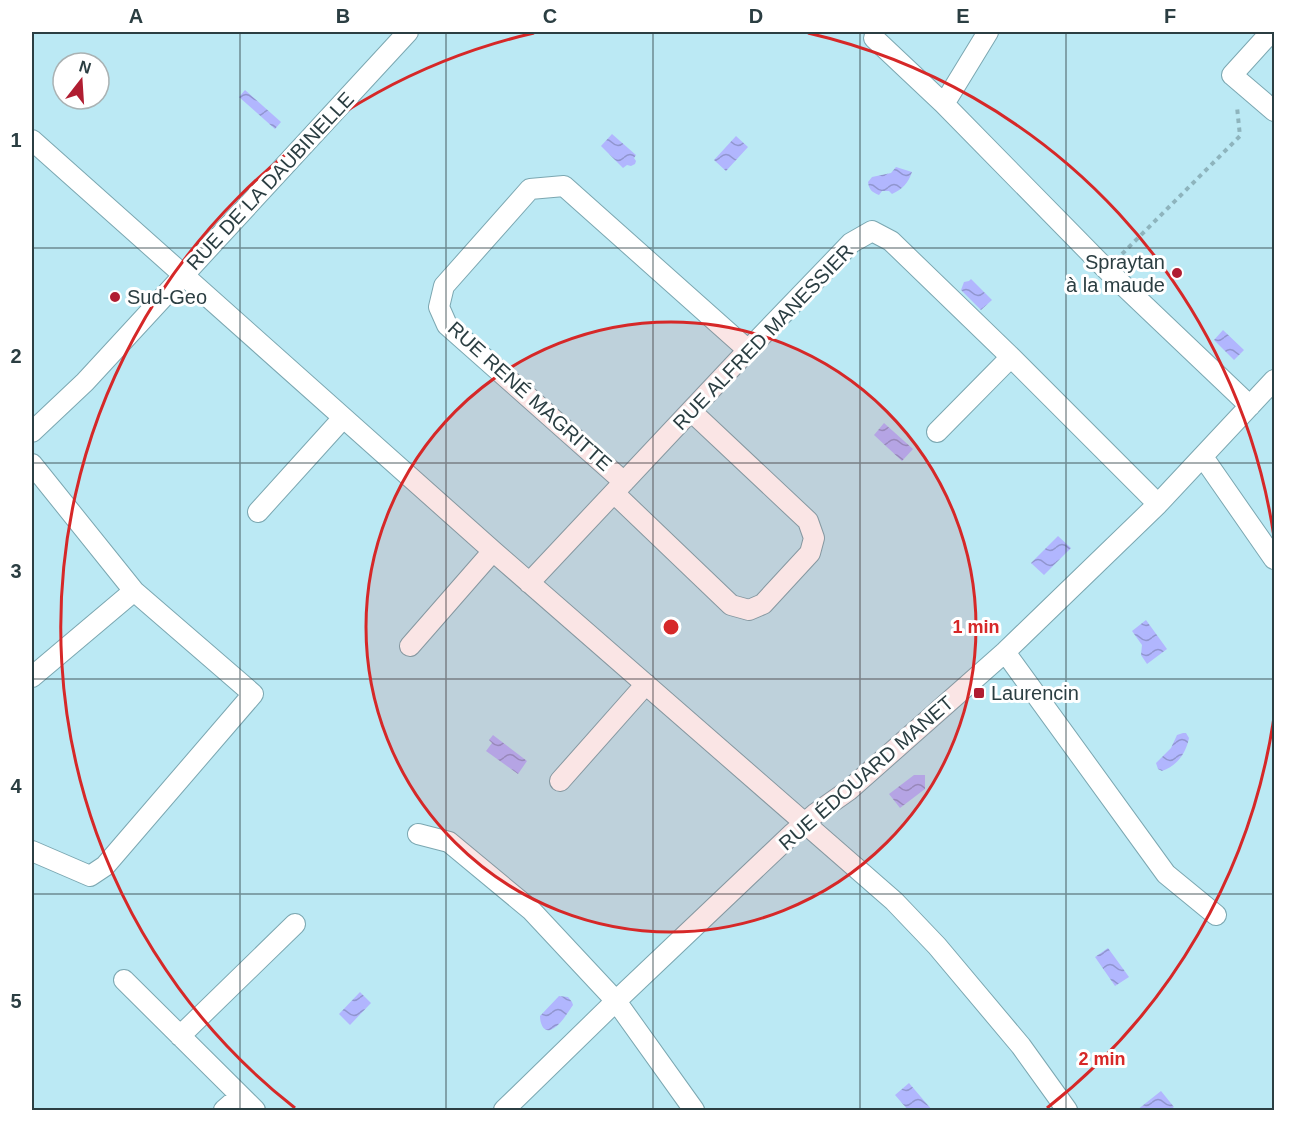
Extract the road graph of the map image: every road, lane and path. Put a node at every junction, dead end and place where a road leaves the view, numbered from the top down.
1 (408, 32) edge
2 (988, 32) edge
3 (1271, 32) edge
4 (874, 38) dead end
5 (1232, 75) junction
6 (944, 104) junction
7 (1275, 111) edge
8 (32, 140) edge
9 (1106, 269) junction
10 (182, 276) junction
11 (748, 350) junction
12 (1011, 357) junction
13 (1275, 380) edge
14 (1250, 406) junction
15 (691, 411) junction
16 (343, 418) junction
17 (32, 432) edge
18 (937, 432) dead end
19 (1203, 457) junction
20 (32, 464) edge
21 (619, 488) junction
22 (1158, 504) junction
23 (258, 512) dead end
24 (493, 551) junction
25 (1275, 559) edge
26 (529, 583) junction
27 (134, 591) junction
28 (410, 646) dead end
29 (1005, 652) junction
30 (32, 677) edge
31 (646, 684) junction
32 (560, 782) dead end
33 (805, 823) junction
34 (418, 834) dead end
35 (32, 851) edge
36 (1216, 915) dead end
37 (295, 924) dead end
38 (124, 980) dead end
39 (616, 1001) junction
40 (180, 1036) junction
41 (240, 1096) junction
42 (224, 1110) edge
43 (255, 1110) edge
44 (504, 1110) edge
45 (694, 1110) edge
46 (1067, 1110) edge

1 - 10 street, RUE DE LA DAUBINELLE
2 - 6 street
3 - 5 street
4 - 6 street
5 - 7 street
5 - 9 path
6 - 9 street
8 - 10 street
9 - 14 street
10 - 16 street
10 - 17 street, RUE DE LA DAUBINELLE
11 - 12 street, RUE ALFRED MANESSIER
11 - 15 street, RUE ALFRED MANESSIER
11 - 21 street, RUE RENÉ MAGRITTE
12 - 18 street
12 - 22 street, RUE ALFRED MANESSIER
13 - 14 street, RUE ÉDOUARD MANET
14 - 19 street, RUE ÉDOUARD MANET
15 - 21 street, RUE ALFRED MANESSIER
15 - 21 street, RUE RENÉ MAGRITTE
16 - 23 street
16 - 24 street
19 - 22 street, RUE ÉDOUARD MANET
19 - 25 street
20 - 27 street
21 - 26 street, RUE ALFRED MANESSIER
22 - 29 street, RUE ÉDOUARD MANET
24 - 26 street
24 - 28 street
26 - 31 street
27 - 30 street
27 - 35 street
29 - 33 street, RUE ÉDOUARD MANET
29 - 36 street
31 - 32 street
31 - 33 street
33 - 39 street, RUE ÉDOUARD MANET
33 - 46 street
34 - 39 street
37 - 40 street
38 - 40 street
39 - 44 street, RUE ÉDOUARD MANET
39 - 45 street
40 - 41 street
41 - 42 street
41 - 43 street

